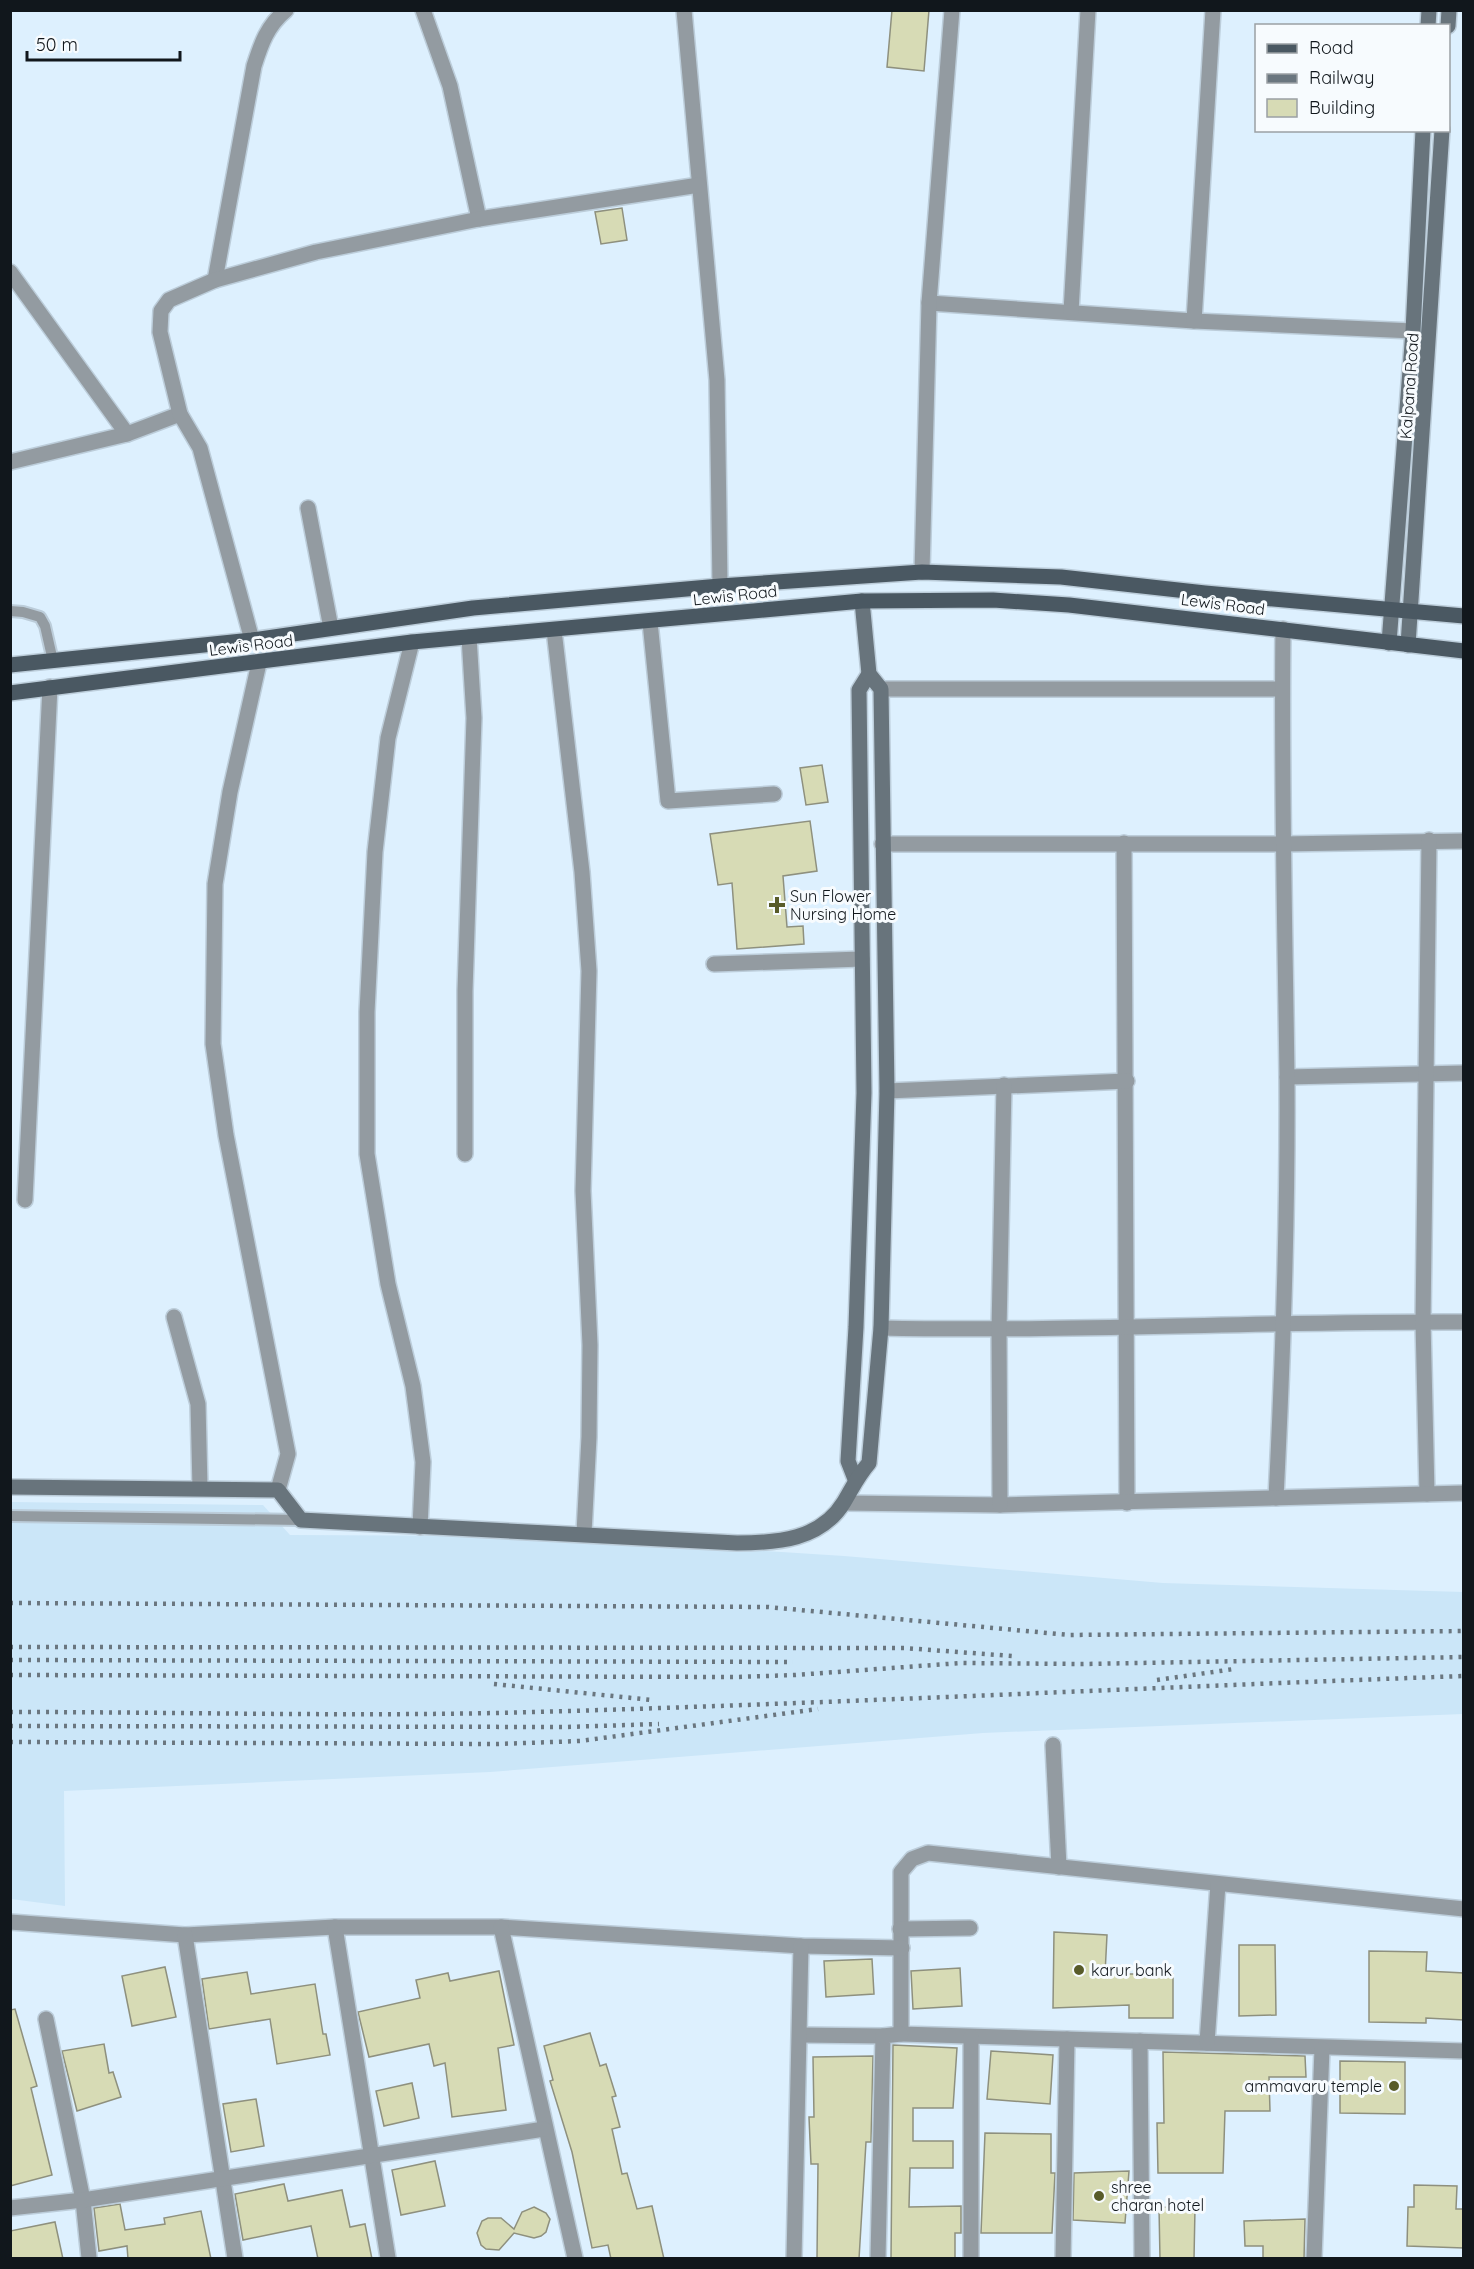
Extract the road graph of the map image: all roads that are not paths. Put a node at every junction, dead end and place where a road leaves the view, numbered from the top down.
1 (286, 10) edge
2 (423, 10) edge
3 (684, 10) edge
4 (952, 10) edge
5 (1088, 10) edge
6 (1213, 10) edge
7 (1423, 132) edge
8 (1442, 132) edge
9 (699, 185) junction
10 (479, 219) junction
11 (10, 272) edge
12 (215, 280) junction
13 (929, 303) junction
14 (1071, 312) junction
15 (1194, 321) junction
16 (1413, 331) junction
17 (180, 414) junction
18 (127, 434) junction
19 (10, 462) edge
20 (308, 508) dead end
21 (922, 572) junction
22 (720, 586) junction
23 (862, 601) junction
24 (1392, 609) junction
25 (10, 611) edge
26 (1411, 611) junction
27 (1464, 616) edge
28 (650, 622) junction
29 (331, 628) junction
30 (1283, 629) junction
31 (554, 630) junction
32 (469, 637) junction
33 (252, 640) junction
34 (412, 642) junction
35 (1389, 643) junction
36 (1408, 645) junction
37 (183, 648) junction
38 (1464, 651) edge
39 (53, 661) junction
40 (259, 663) junction
41 (10, 665) edge
42 (188, 671) junction
43 (869, 674) junction
44 (50, 687) junction
45 (881, 689) junction
46 (1282, 689) junction
47 (10, 693) edge
48 (774, 794) dead end
49 (1429, 840) junction
50 (1464, 841) edge
51 (1124, 843) junction
52 (882, 844) junction
53 (1282, 844) junction
54 (862, 959) junction
55 (714, 964) dead end
56 (1424, 1072) junction
57 (1464, 1073) edge
58 (1287, 1077) junction
59 (1127, 1081) junction
60 (1004, 1085) junction
61 (886, 1091) junction
62 (465, 1154) dead end
63 (25, 1200) dead end
64 (174, 1317) dead end
65 (1285, 1322) junction
66 (1423, 1322) junction
67 (1464, 1322) edge
68 (881, 1328) junction
69 (1125, 1329) junction
70 (999, 1330) junction
71 (855, 1479) junction
72 (10, 1486) edge
73 (200, 1488) junction
74 (278, 1490) junction
75 (1464, 1493) edge
76 (1427, 1494) junction
77 (1276, 1498) junction
78 (844, 1503) junction
79 (1126, 1503) junction
80 (1000, 1505) junction
81 (10, 1516) edge
82 (301, 1520) junction
83 (420, 1527) junction
84 (584, 1533) junction
85 (1053, 1746) dead end
86 (1059, 1867) junction
87 (1218, 1884) junction
88 (1464, 1909) edge
89 (10, 1922) edge
90 (335, 1927) junction
91 (501, 1928) junction
92 (970, 1928) dead end
93 (900, 1929) junction
94 (185, 1935) junction
95 (801, 1946) junction
96 (902, 1948) junction
97 (46, 2019) dead end
98 (901, 2034) junction
99 (801, 2035) junction
100 (883, 2036) junction
101 (971, 2037) junction
102 (1067, 2039) junction
103 (1140, 2041) junction
104 (1208, 2043) junction
105 (1322, 2049) junction
106 (1464, 2051) edge
107 (544, 2129) junction
108 (373, 2153) junction
109 (223, 2176) junction
110 (83, 2200) junction
111 (10, 2208) edge
112 (89, 2259) edge
113 (235, 2259) edge
114 (388, 2259) edge
115 (574, 2259) edge
116 (794, 2259) edge
117 (878, 2259) edge
118 (971, 2259) edge
119 (1062, 2259) edge
120 (1142, 2259) edge
121 (1314, 2259) edge

1 - 12 street
2 - 10 street
3 - 9 street
4 - 13 street
5 - 14 street
6 - 15 street
7 - 16 street, Kalpana Road
8 - 26 street, Kalpana Road
9 - 10 street
9 - 22 street
10 - 12 street
11 - 18 street
12 - 17 street
13 - 14 street
13 - 21 street
14 - 15 street
15 - 16 street
16 - 24 street, Kalpana Road
17 - 18 street
17 - 33 street
18 - 19 street
20 - 29 street
21 - 22 main road, Lewis Road
21 - 24 main road, Lewis Road
22 - 29 main road, Lewis Road
23 - 28 main road, Lewis Road
23 - 30 main road, Lewis Road
23 - 43 street
24 - 26 main road, Lewis Road
24 - 35 street, Kalpana Road
25 - 39 lane
26 - 27 main road, Lewis Road
26 - 36 street, Kalpana Road
28 - 31 main road, Lewis Road
28 - 48 street
29 - 33 main road, Lewis Road
30 - 35 main road, Lewis Road
30 - 46 street
31 - 32 main road, Lewis Road
31 - 84 street
32 - 34 main road, Lewis Road
32 - 62 street
33 - 37 main road, Lewis Road
34 - 40 main road, Lewis Road
34 - 83 street
35 - 36 main road, Lewis Road
36 - 38 main road, Lewis Road
37 - 39 main road, Lewis Road
37 - 42 main road
39 - 41 main road, Lewis Road
40 - 42 main road, Lewis Road
40 - 74 street
42 - 44 main road, Lewis Road
43 - 45 street
43 - 54 street
44 - 47 main road, Lewis Road
44 - 63 street
45 - 46 street
45 - 52 street
46 - 53 street
49 - 50 street
49 - 53 street
49 - 56 street
51 - 52 street
51 - 53 street
51 - 59 street
52 - 61 street
53 - 58 street
54 - 55 street
54 - 71 street
56 - 57 street
56 - 58 street
56 - 66 street
58 - 65 street
59 - 60 street
59 - 69 street
60 - 61 street
60 - 70 street
61 - 68 street
64 - 73 street
65 - 66 street
65 - 69 street
65 - 77 street
66 - 67 street
66 - 76 street
68 - 70 street
68 - 71 street
69 - 70 street
69 - 79 street
70 - 80 street
71 - 78 street
72 - 73 street
73 - 74 street
74 - 82 street
75 - 76 street
76 - 77 street
77 - 79 street
78 - 80 street
78 - 84 street
79 - 80 street
81 - 82 lane
82 - 83 street
83 - 84 street
85 - 86 street
86 - 87 street
86 - 93 street
87 - 88 street
87 - 104 street
89 - 94 street
90 - 91 street
90 - 94 street
90 - 108 street
91 - 95 street
91 - 107 street
92 - 93 street
93 - 96 street
94 - 109 street
95 - 96 street
95 - 99 street
96 - 98 street
97 - 110 street
98 - 100 street
98 - 101 street
99 - 100 street
99 - 116 street
100 - 117 street
101 - 102 street
101 - 118 street
102 - 103 street
102 - 119 street
103 - 104 street
103 - 120 street
104 - 105 street
105 - 106 street
105 - 121 street
107 - 108 street
107 - 115 street
108 - 109 street
108 - 114 street
109 - 110 street
109 - 113 street
110 - 111 street
110 - 112 street

